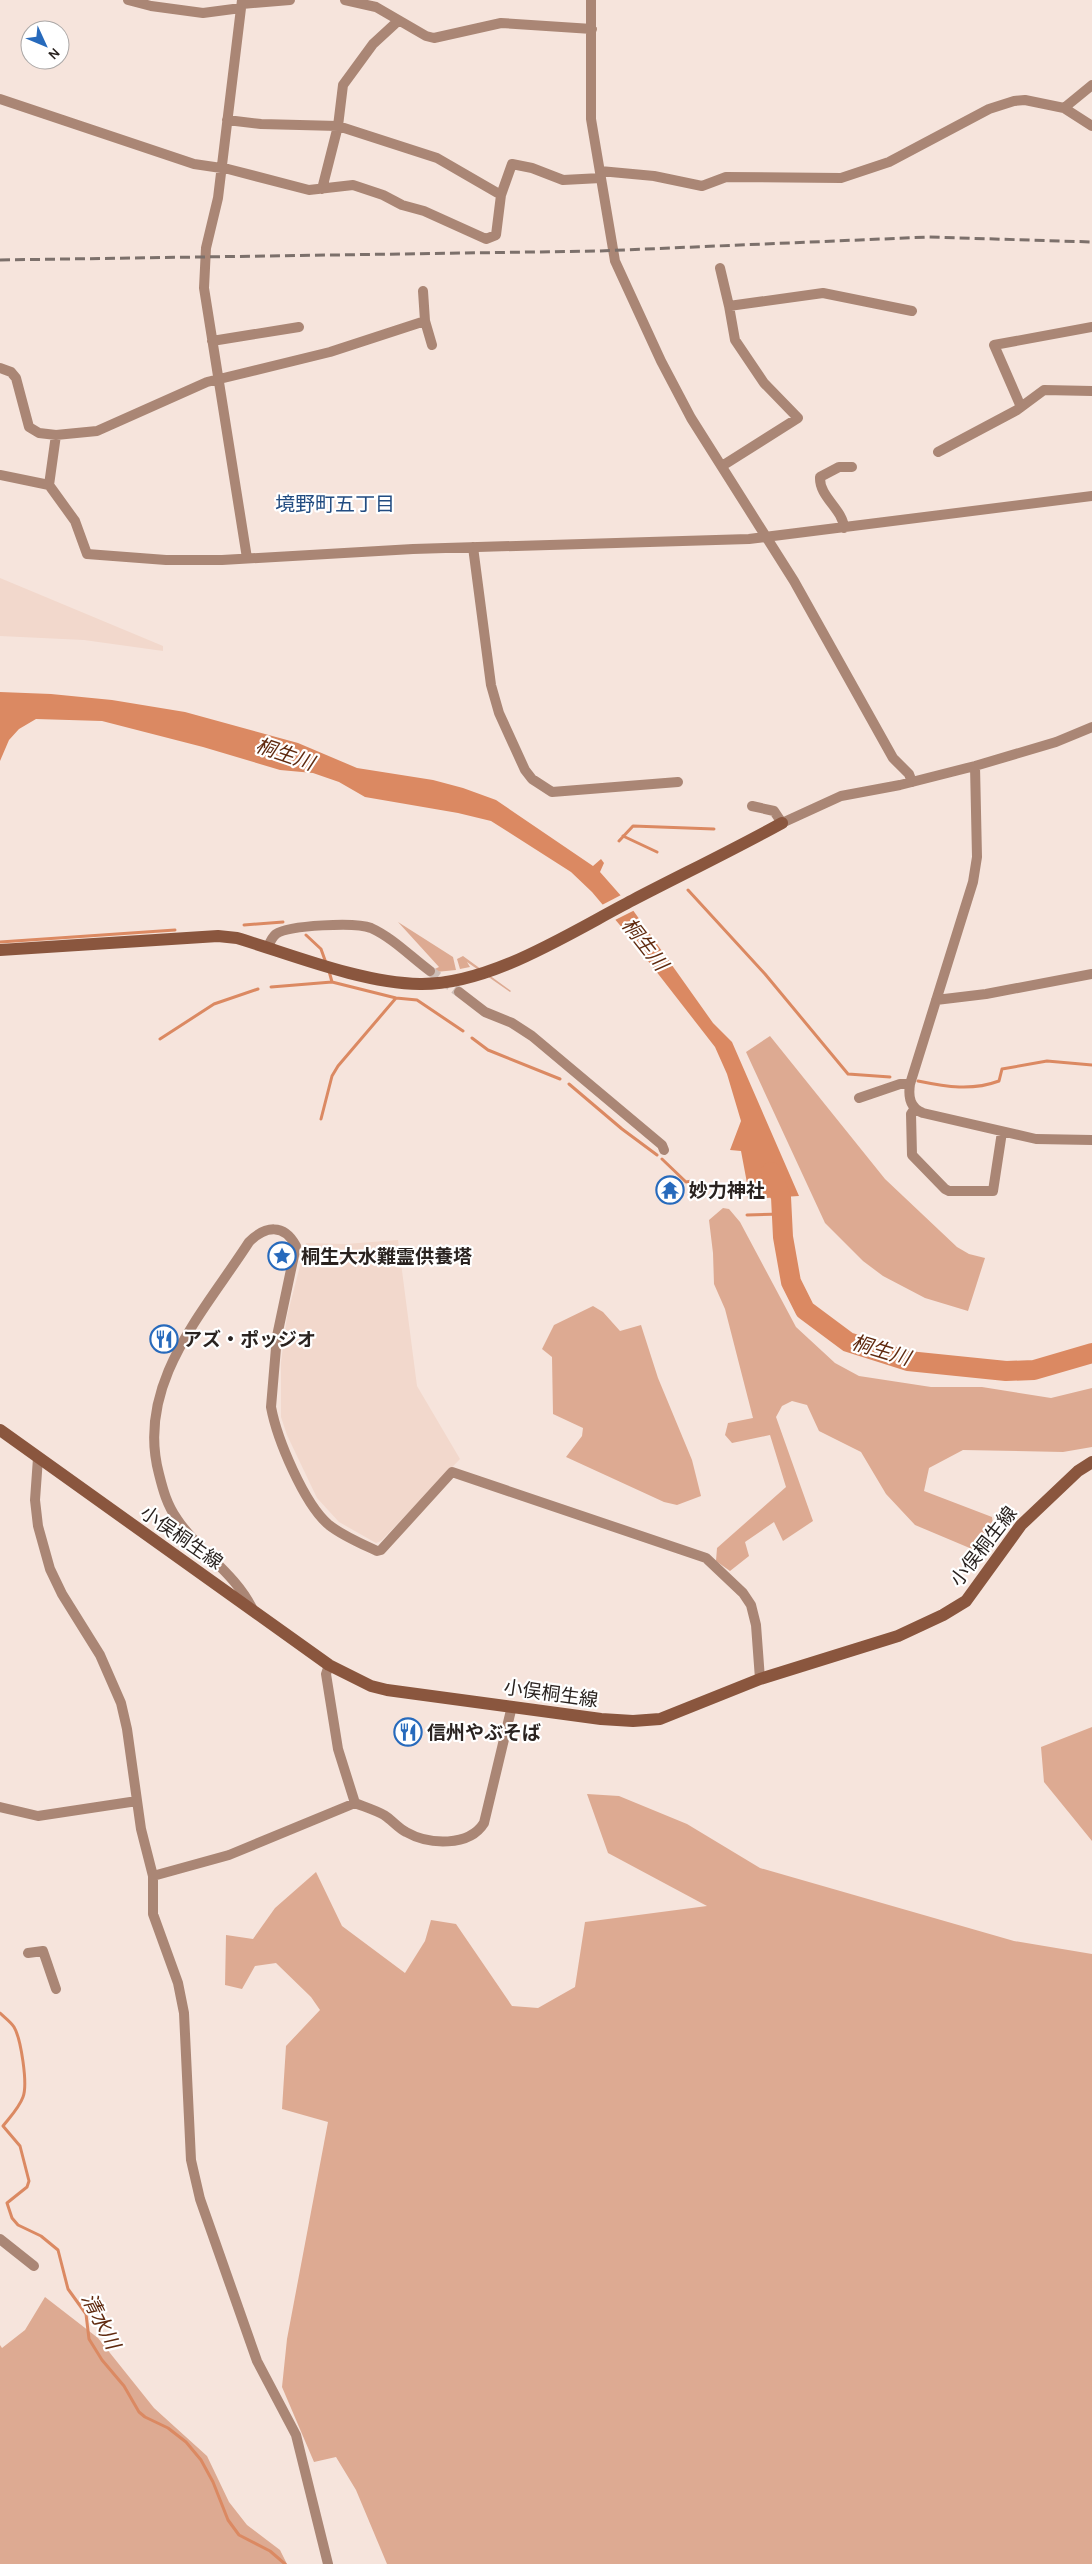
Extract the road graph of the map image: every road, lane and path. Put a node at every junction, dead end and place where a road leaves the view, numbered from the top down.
1 (128, 0) edge
2 (290, 0) edge
3 (345, 0) edge
4 (590, 0) edge
5 (241, 4) edge
6 (376, 4) edge
7 (398, 20) junction
8 (592, 29) junction
9 (1092, 85) edge
10 (0, 99) edge
11 (1064, 108) junction
12 (227, 120) junction
13 (338, 126) junction
14 (1092, 126) edge
15 (222, 168) junction
16 (601, 175) junction
17 (322, 189) junction
18 (501, 195) junction
19 (720, 268) dead end
20 (423, 291) dead end
21 (729, 306) junction
22 (912, 311) dead end
23 (425, 321) junction
24 (299, 327) dead end
25 (1092, 327) edge
26 (212, 341) junction
27 (432, 345) dead end
28 (0, 368) edge
29 (218, 378) junction
30 (1092, 391) edge
31 (1021, 407) junction
32 (56, 435) junction
33 (938, 452) dead end
34 (722, 466) junction
35 (852, 466) dead end
36 (0, 475) edge
37 (49, 485) junction
38 (1092, 496) edge
39 (844, 528) junction
40 (766, 537) junction
41 (473, 547) junction
42 (247, 558) junction
43 (1092, 726) edge
44 (975, 766) junction
45 (678, 782) dead end
46 (912, 782) junction
47 (752, 806) dead end
48 (782, 822) junction
49 (268, 947) junction
50 (0, 950) edge
51 (430, 971) tunnel mouth
52 (1092, 974) edge
53 (459, 992) tunnel mouth
54 (936, 1000) junction
55 (910, 1084) junction
56 (859, 1098) dead end
57 (914, 1108) junction
58 (1002, 1132) junction
59 (1092, 1140) edge
60 (664, 1150) dead end
61 (0, 1430) edge
62 (38, 1458) junction
63 (1092, 1462) edge
64 (252, 1608) junction
65 (329, 1665) junction
66 (760, 1679) junction
67 (512, 1706) junction
68 (137, 1801) junction
69 (355, 1803) junction
70 (0, 1807) edge
71 (153, 1876) junction
72 (28, 1953) dead end
73 (56, 1989) dead end
74 (0, 2238) edge
75 (34, 2266) dead end
76 (328, 2564) edge

1 - 5 street
2 - 5 street
3 - 6 street
4 - 8 street
5 - 12 street
6 - 7 street
7 - 8 street
7 - 13 street
8 - 16 street
9 - 11 street
10 - 15 street
11 - 14 street
11 - 16 street
12 - 13 street
12 - 15 street
13 - 17 street
13 - 18 street
15 - 17 street
15 - 26 street
16 - 18 street
16 - 34 street
17 - 18 street
19 - 21 street
20 - 23 street
21 - 22 street
21 - 34 street
23 - 27 street
23 - 29 street
24 - 26 street
25 - 31 street
26 - 29 street
28 - 32 street
29 - 32 street
29 - 42 street
30 - 31 street
31 - 33 street
32 - 37 street
34 - 40 street
35 - 39 street
36 - 37 street
37 - 42 street
38 - 39 street
39 - 40 street
40 - 41 street
40 - 46 street
41 - 42 street
41 - 45 street
43 - 44 street
44 - 46 street
44 - 54 street
46 - 48 street
47 - 48 street
48 - 49 main road
49 - 50 main road
49 - 51 street
52 - 54 street
53 - 60 street
54 - 55 street
55 - 56 street
55 - 57 street
57 - 58 street
57 - 58 street
58 - 59 street
61 - 62 main road, 小俣桐生線
62 - 64 main road, 小俣桐生線
62 - 68 street
63 - 66 main road, 小俣桐生線
64 - 65 main road, 小俣桐生線
64 - 66 street
65 - 67 main road, 小俣桐生線
65 - 69 street
66 - 67 main road, 小俣桐生線
67 - 69 street
68 - 70 street
68 - 71 street
69 - 71 street
71 - 76 street
72 - 73 street
74 - 75 street

